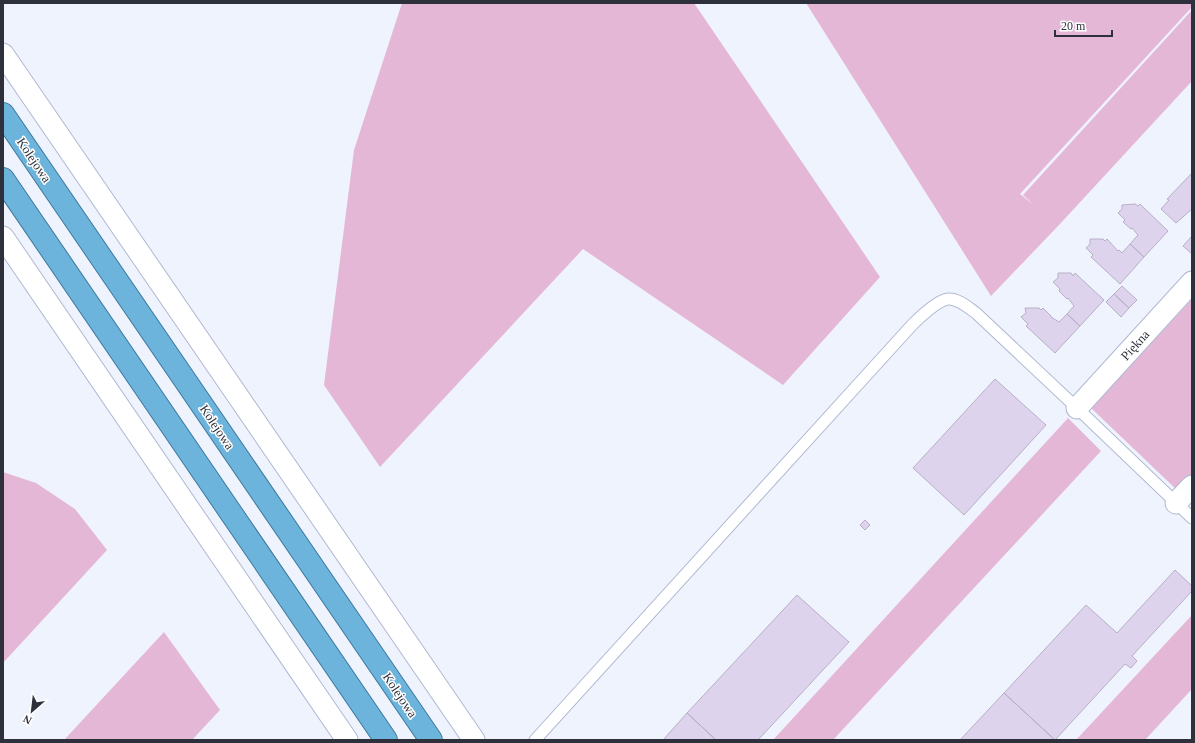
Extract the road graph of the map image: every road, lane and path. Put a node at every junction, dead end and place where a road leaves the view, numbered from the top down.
1 (3, 54) edge
2 (3, 114) edge
3 (3, 179) edge
4 (3, 237) edge
5 (1192, 282) edge
6 (1077, 408) junction
7 (1192, 486) edge
8 (1176, 503) junction
9 (1192, 518) edge
10 (347, 740) edge
11 (386, 740) edge
12 (431, 740) edge
13 (474, 740) edge
14 (535, 740) edge

1 - 13 street
2 - 12 highway, Kolejowa
3 - 11 highway
4 - 10 street
5 - 6 street, Piękna
6 - 8 lane
6 - 14 lane
7 - 8 street
8 - 9 lane

